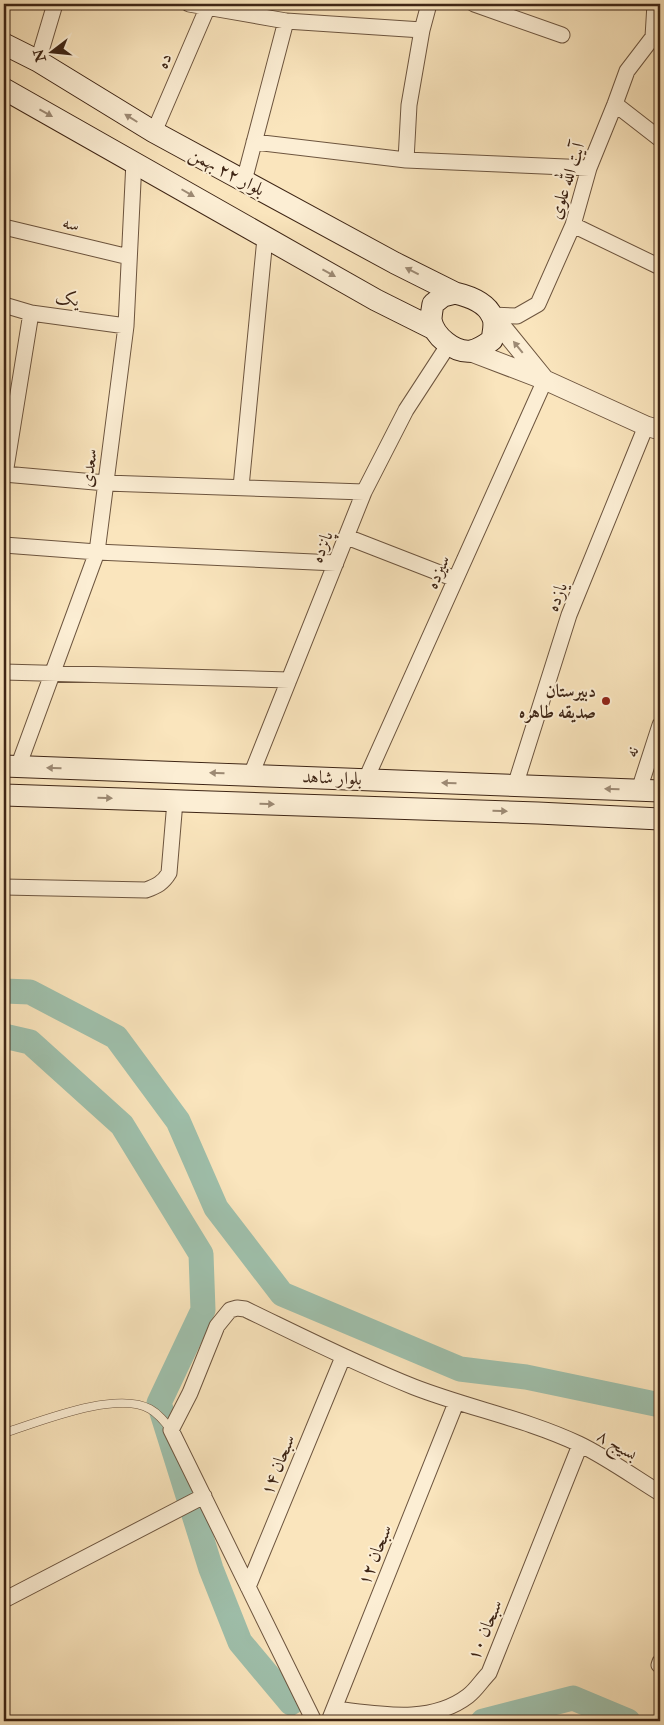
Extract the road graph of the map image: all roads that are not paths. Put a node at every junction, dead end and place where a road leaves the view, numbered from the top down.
1 (55, 4) edge
2 (189, 4) edge
3 (429, 4) edge
4 (474, 4) edge
5 (655, 4) edge
6 (208, 5) edge
7 (286, 21) junction
8 (422, 30) junction
9 (562, 35) dead end
10 (656, 35) edge
11 (4, 44) edge
12 (38, 61) junction
13 (4, 89) edge
14 (615, 104) junction
15 (154, 132) junction
16 (660, 139) edge
17 (254, 142) junction
18 (406, 160) junction
19 (134, 161) junction
20 (589, 168) junction
21 (244, 181) junction
22 (573, 225) junction
23 (4, 227) edge
24 (265, 238) junction
25 (129, 257) junction
26 (660, 267) edge
27 (455, 293) junction
28 (4, 305) edge
29 (31, 313) junction
30 (492, 315) junction
31 (126, 326) junction
32 (434, 329) junction
33 (449, 344) junction
34 (470, 351) junction
35 (545, 380) junction
36 (653, 428) edge
37 (4, 474) edge
38 (106, 483) junction
39 (241, 487) junction
40 (364, 492) junction
41 (347, 537) junction
42 (4, 546) edge
43 (97, 552) junction
44 (336, 564) junction
45 (455, 579) junction
46 (4, 672) edge
47 (52, 674) junction
48 (289, 680) junction
49 (660, 725) edge
50 (11, 767) edge
51 (251, 775) junction
52 (318, 777) junction
53 (366, 779) junction
54 (515, 786) junction
55 (639, 790) junction
56 (660, 791) edge
57 (4, 795) edge
58 (175, 801) junction
59 (318, 806) junction
60 (660, 818) edge
61 (4, 887) edge
62 (343, 1357) junction
63 (456, 1403) junction
64 (171, 1430) junction
65 (4, 1433) edge
66 (580, 1445) junction
67 (660, 1493) edge
68 (204, 1496) junction
69 (248, 1587) junction
70 (4, 1600) edge
71 (332, 1715) edge
72 (314, 1721) edge

1 - 12 street
2 - 6 street
3 - 8 street
4 - 9 street
5 - 10 street
6 - 7 street
6 - 15 street, ده
7 - 8 street
7 - 17 street
8 - 18 street
10 - 14 street, آیت الله علوی
11 - 12 main road, بلوار ۲۲ بهمن
15 -> 12 main road, بلوار ۲۲ بهمن
13 -> 19 main road, بلوار ۲۲ بهمن
14 - 16 street
14 - 20 street, آیت الله علوی
15 - 21 main road, بلوار ۲۲ بهمن
17 - 18 street
17 - 21 street
18 - 20 street
19 -> 24 main road, بلوار ۲۲ بهمن
19 - 25 street, سعدی
20 - 22 street, آیت الله علوی
27 -> 21 main road, بلوار ۲۲ بهمن
22 - 26 street
22 - 30 street, آیت الله علوی
23 - 25 street, سه
24 -> 32 main road, بلوار ۲۲ بهمن
24 - 39 street
25 - 31 street, سعدی
27 - 30 main road
27 - 32 main road
28 - 29 street, یک
29 - 31 street, یک
29 - 37 street
30 - 34 main road
35 -> 30 street
31 - 38 street, سعدی
32 - 33 main road
33 - 34 main road
33 - 40 street, پانزده
34 - 35 street
35 - 36 street
35 - 45 street, سیزده
36 - 54 street, یازده
37 - 38 street
38 - 39 street
38 - 43 street, سعدی
39 - 40 street
40 - 41 street, پانزده
41 - 44 street, پانزده
41 - 45 street
42 - 43 street
43 - 44 street
43 - 47 street, سعدی
44 - 48 street, پانزده
45 - 53 street, سیزده
46 - 47 street
47 - 48 street
47 - 50 street, سعدی
48 - 51 street, پانزده
49 - 55 street, نه
51 -> 50 main road, بلوار شاهد
51 - 52 main road, بلوار شاهد
52 - 53 main road, بلوار شاهد
52 - 59 main road
54 -> 53 main road, بلوار شاهد
55 -> 54 main road, بلوار شاهد
55 - 56 main road, بلوار شاهد
57 -> 58 main road, بلوار شاهد
58 -> 59 main road, بلوار شاهد
58 - 61 street
59 -> 60 main road, بلوار شاهد
62 - 63 street, بسیج ۸
62 - 64 street, بسیج ۸
62 - 69 street, سبحان ۱۴
63 - 66 street, بسیج ۸
63 - 71 street, سبحان ۱۲
64 - 65 lane
64 - 68 street
66 - 67 street, بسیج ۸
66 - 71 street, سبحان ۱۰
68 - 69 street
68 - 70 street
69 - 72 street

